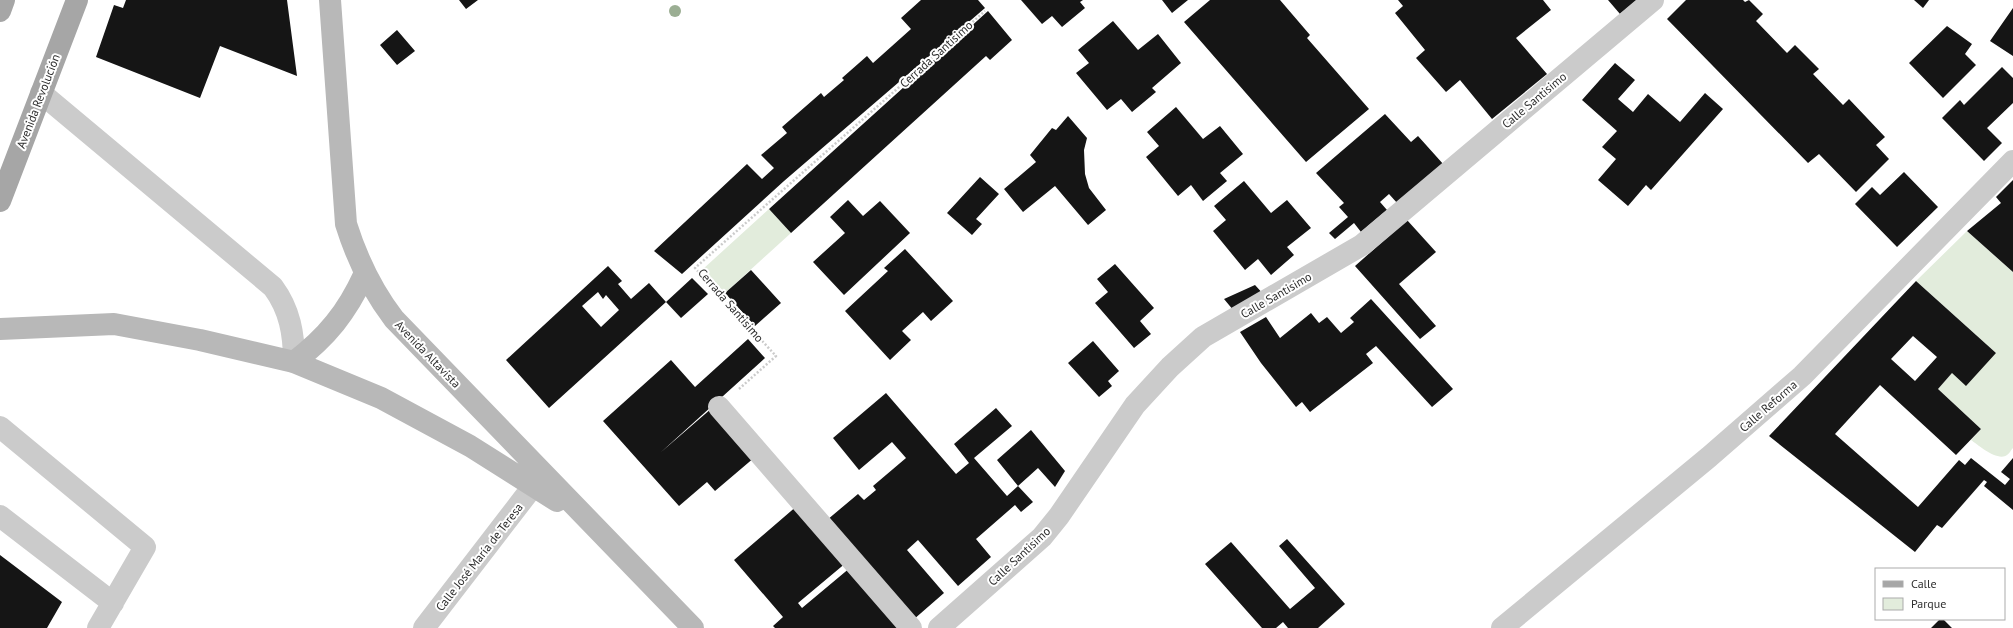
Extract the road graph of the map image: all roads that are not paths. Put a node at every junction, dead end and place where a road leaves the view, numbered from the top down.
1 (4, 0) edge
2 (76, 0) edge
3 (330, 0) edge
4 (1653, 0) edge
5 (0, 11) edge
6 (41, 93) junction
7 (2013, 161) edge
8 (0, 201) edge
9 (364, 275) junction
10 (0, 329) edge
11 (294, 362) junction
12 (719, 407) road end
13 (0, 426) edge
14 (534, 486) junction
15 (0, 516) edge
16 (590, 522) junction
17 (113, 603) junction
18 (98, 628) edge
19 (424, 628) edge
20 (693, 628) edge
21 (911, 628) edge
22 (939, 628) edge
23 (1502, 628) edge

1 - 5 main road
2 - 6 main road, Avenida Revolución
3 - 9 main road, Avenida Altavista
4 - 22 street, Calle Santisimo
6 - 8 main road, Avenida Revolución
6 - 11 street
7 - 23 street, Calle Reforma
9 - 11 main road
9 - 16 main road, Avenida Altavista
10 - 11 main road
11 - 14 main road
12 - 21 street
13 - 17 street
14 - 16 main road
14 - 19 street, Calle José María de Teresa
15 - 17 street
16 - 20 main road, Avenida Altavista
17 - 18 street

